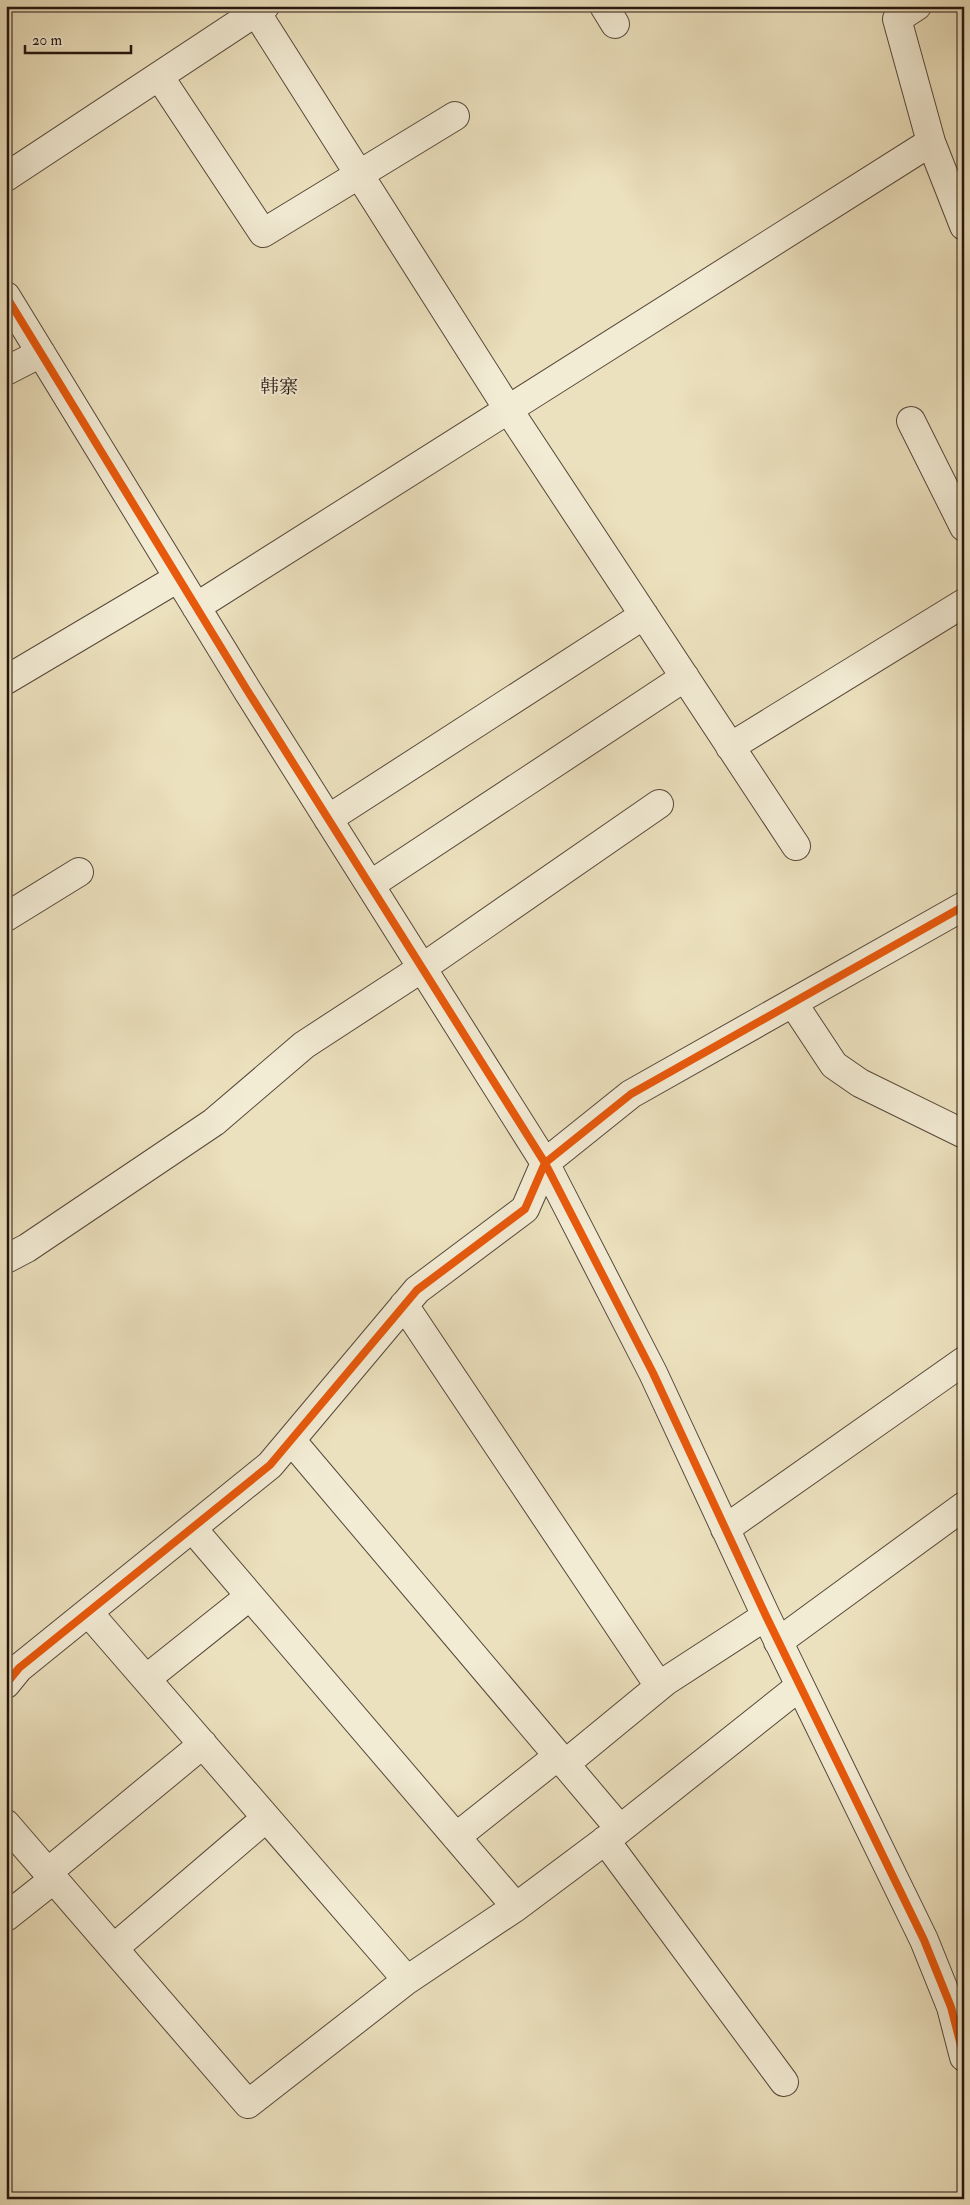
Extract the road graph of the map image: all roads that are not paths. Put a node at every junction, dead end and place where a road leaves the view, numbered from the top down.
1 (917, 6) edge
2 (260, 9) edge
3 (159, 76) junction
4 (455, 116) dead end
5 (931, 142) junction
6 (359, 174) junction
7 (6, 177) edge
8 (964, 226) edge
9 (6, 296) edge
10 (41, 352) junction
11 (6, 371) edge
12 (508, 409) junction
13 (911, 421) dead end
14 (964, 527) edge
15 (178, 578) junction
16 (964, 603) edge
17 (196, 607) junction
18 (644, 615) junction
19 (685, 677) junction
20 (6, 680) edge
21 (730, 747) junction
22 (659, 804) dead end
23 (328, 819) junction
24 (796, 846) dead end
25 (79, 872) dead end
26 (370, 885) junction
27 (964, 906) edge
28 (6, 917) edge
29 (422, 968) junction
30 (793, 1003) junction
31 (964, 1134) edge
32 (545, 1163) junction
33 (6, 1259) edge
34 (404, 1305) junction
35 (964, 1361) edge
36 (291, 1440) junction
37 (964, 1506) edge
38 (192, 1528) junction
39 (725, 1528) junction
40 (250, 1596) junction
41 (88, 1612) junction
42 (766, 1616) junction
43 (778, 1642) junction
44 (146, 1679) junction
45 (6, 1684) edge
46 (659, 1686) junction
47 (800, 1686) junction
48 (203, 1744) junction
49 (561, 1760) junction
50 (266, 1818) junction
51 (6, 1824) edge
52 (613, 1835) junction
53 (456, 1837) junction
54 (51, 1876) junction
55 (516, 1907) junction
56 (6, 1917) edge
57 (114, 1948) junction
58 (407, 1980) junction
59 (964, 2058) edge
60 (784, 2082) dead end

1 - 5 street
2 - 3 street
2 - 6 street
3 - 6 street
3 - 7 street
4 - 6 street
5 - 8 street
5 - 12 street
6 - 12 street
9 - 10 street
10 - 11 street
10 - 15 street
12 - 17 street
12 - 18 street
13 - 14 street
15 - 17 street
15 - 20 street
16 - 21 street
17 - 23 street
18 - 19 street
18 - 23 street
19 - 21 street
19 - 26 street
21 - 24 street
22 - 29 street
23 - 26 street
25 - 28 street
26 - 29 street
27 - 30 street
29 - 32 street
29 - 33 street
30 - 31 street
30 - 32 street
32 - 34 street
32 - 39 street
34 - 36 street
34 - 46 street
35 - 39 street
36 - 38 street
36 - 49 street
37 - 43 street
38 - 40 street
38 - 41 street
39 - 42 street
40 - 44 street
40 - 53 street
41 - 44 street
41 - 45 street
42 - 43 street
42 - 46 street
43 - 47 street
44 - 48 street
46 - 49 street
47 - 52 street
47 - 59 street
48 - 50 street
48 - 54 street
49 - 52 street
49 - 53 street
50 - 57 street
50 - 58 street
51 - 54 street
52 - 55 street
52 - 60 street
53 - 55 street
54 - 56 street
54 - 57 street
55 - 58 street
57 - 58 street

